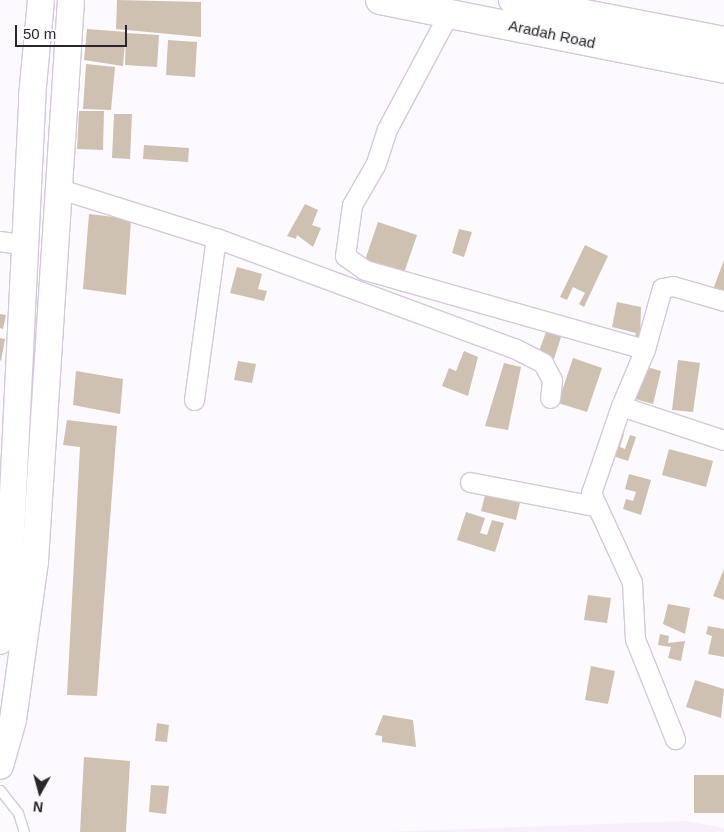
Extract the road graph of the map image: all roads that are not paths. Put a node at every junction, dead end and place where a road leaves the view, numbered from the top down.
1 (41, 0) edge
2 (71, 0) edge
3 (380, 0) edge
4 (527, 11) edge
5 (449, 13) junction
6 (38, 36) junction
7 (68, 38) junction
8 (724, 41) edge
9 (724, 69) edge
10 (57, 188) junction
11 (216, 238) junction
12 (12, 243) edge
13 (724, 301) edge
14 (645, 349) junction
15 (550, 398) dead end
16 (194, 400) dead end
17 (621, 406) junction
18 (724, 440) edge
19 (470, 482) dead end
20 (7, 487) edge
21 (595, 506) junction
22 (0, 639) edge
23 (675, 739) dead end
24 (0, 766) edge
25 (0, 790) edge
26 (24, 832) edge

1 - 6 main road
2 - 7 main road
3 - 5 main road, Aradah Road
4 - 5 main road, Aradah Road
4 - 8 main road
4 - 9 main road, Aradah Road
5 - 14 street
6 - 7 main road
6 - 12 main road
7 - 10 main road
10 - 11 street
10 - 24 main road
11 - 15 street
11 - 16 street
12 - 20 main road
13 - 14 street
14 - 17 street
17 - 18 street
17 - 21 street
19 - 21 street
20 - 22 main road
21 - 23 street
25 - 26 lane

